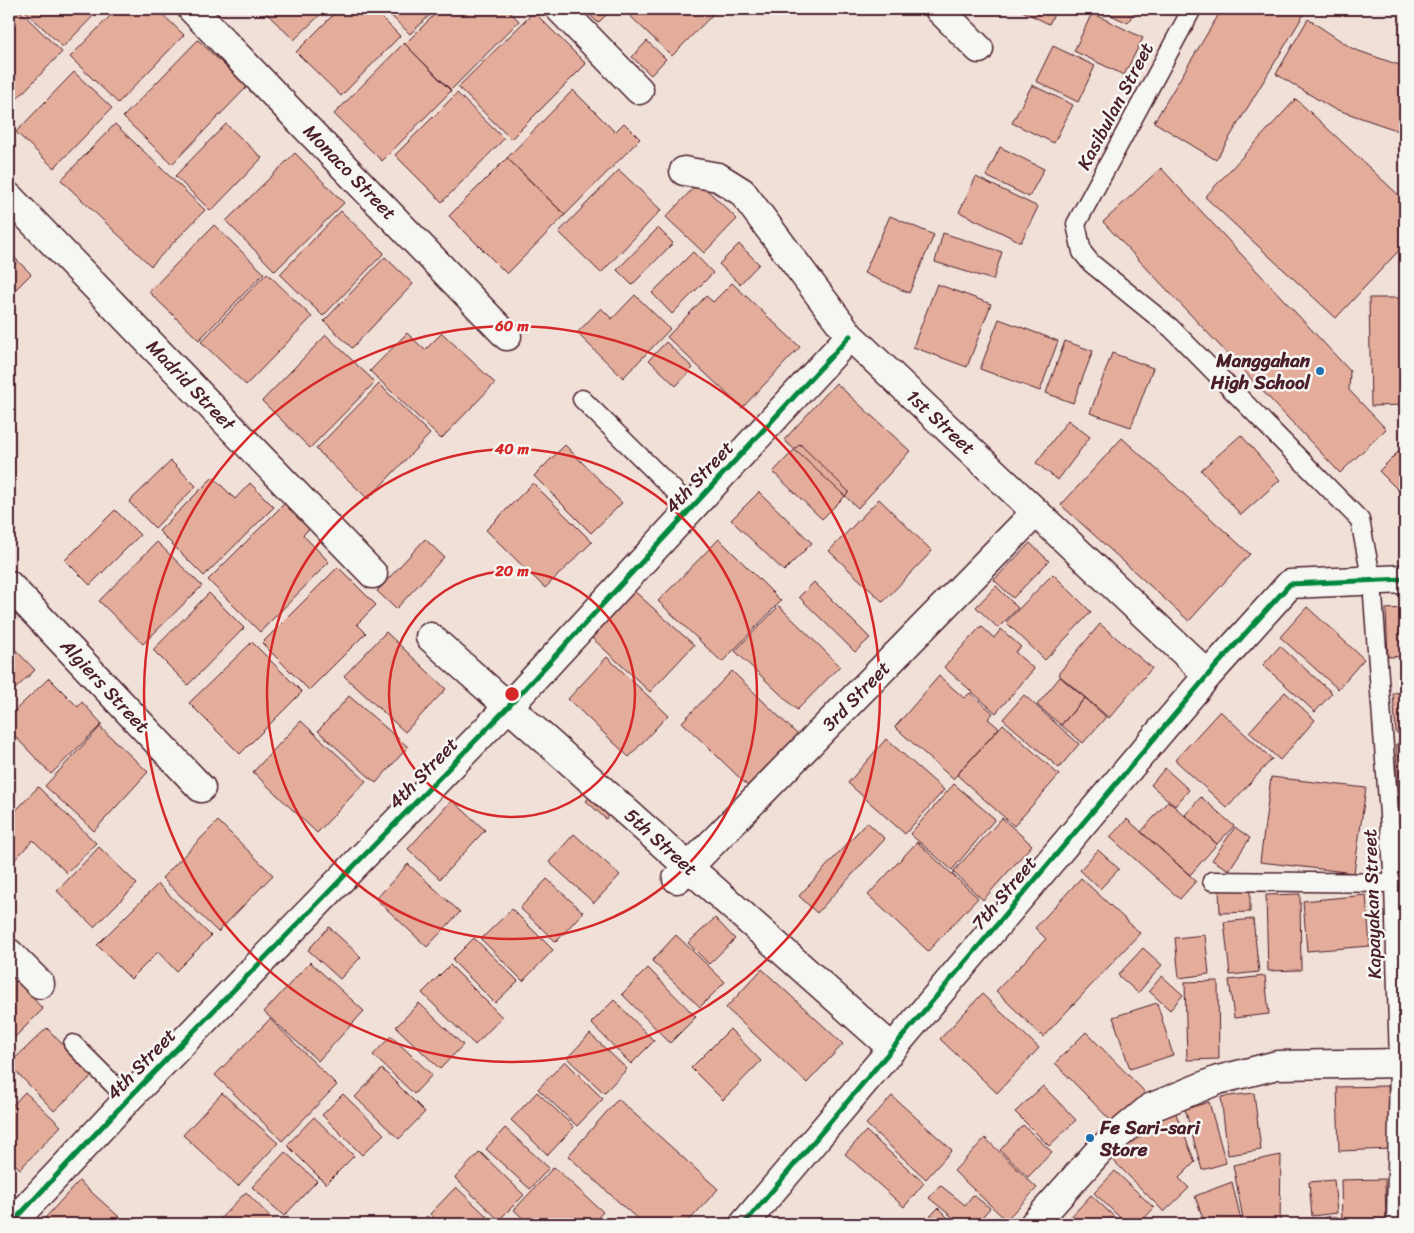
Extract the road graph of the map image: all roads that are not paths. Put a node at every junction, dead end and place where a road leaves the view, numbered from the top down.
1 (192, 9) edge
2 (560, 9) edge
3 (939, 9) edge
4 (1192, 9) edge
5 (979, 49) dead end
6 (639, 90) dead end
7 (684, 172) dead end
8 (9, 196) edge
9 (1076, 224) joint
10 (507, 336) dead end
11 (850, 336) junction
12 (582, 399) dead end
13 (691, 507) junction
14 (1036, 512) junction
15 (374, 574) dead end
16 (1405, 580) edge
17 (1372, 582) junction
18 (9, 585) edge
19 (430, 637) dead end
20 (1208, 675) junction
21 (509, 706) junction
22 (201, 788) dead end
23 (683, 873) junction
24 (1212, 882) dead end
25 (1394, 883) junction
26 (9, 953) edge
27 (40, 984) dead end
28 (73, 1044) dead end
29 (892, 1048) junction
30 (1402, 1063) edge
31 (128, 1099) junction
32 (11, 1224) edge
33 (744, 1224) edge
34 (1034, 1224) edge
35 (1396, 1224) edge

1 - 10 street, Monaco Street
2 - 6 street
3 - 5 street
4 - 9 lane, Kasibulan Street
7 - 11 street, 1st Street
8 - 15 street, Madrid Street
9 - 17 lane, Kapayakan Street
11 - 13 street, 4th Street
11 - 14 street, 1st Street
12 - 13 lane
13 - 21 street, 4th Street
14 - 20 street, 1st Street
14 - 23 street, 3rd Street
16 - 17 street
17 - 20 street, 7th Street
17 - 25 lane, Kapayakan Street
18 - 22 street, Algiers Street
19 - 21 street, 5th Street
20 - 29 street, 7th Street
21 - 23 street, 5th Street
21 - 31 street, 4th Street
23 - 29 street, 5th Street
24 - 25 lane
25 - 30 lane, Kapayakan Street
26 - 27 street
28 - 31 lane
29 - 33 street, 7th Street
30 - 34 street
30 - 35 lane, Kapayakan Street
31 - 32 street, 4th Street

